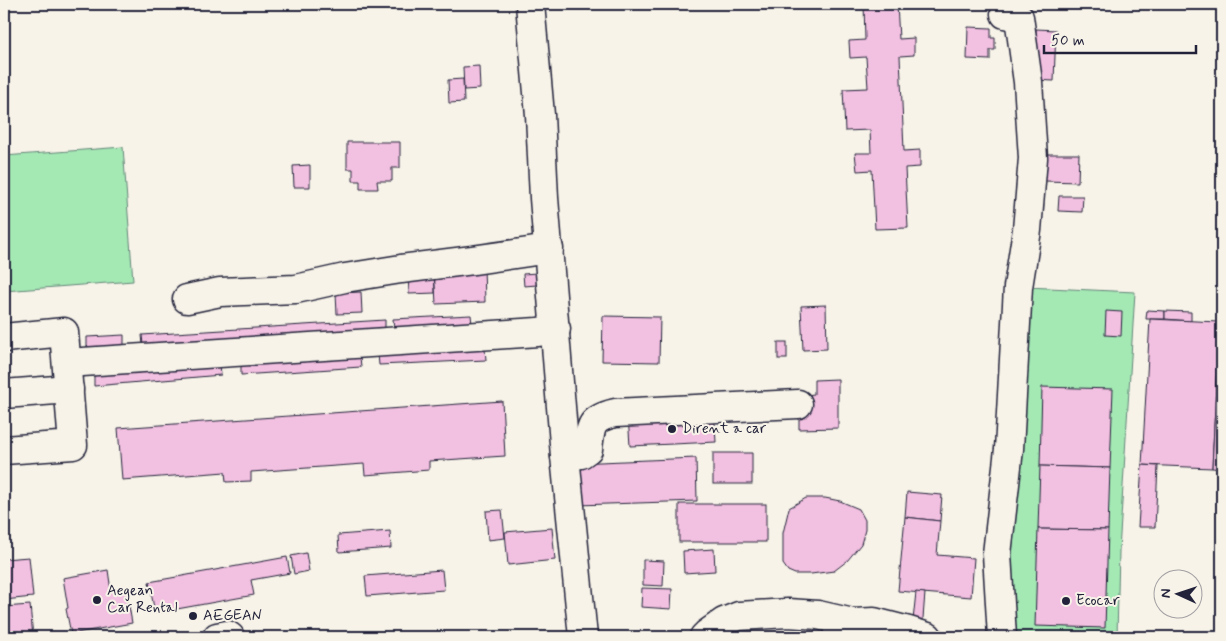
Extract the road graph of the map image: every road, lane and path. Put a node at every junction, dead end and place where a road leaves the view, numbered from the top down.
1 (530, 4) edge
2 (1006, 14) dead end
3 (549, 249) junction
4 (187, 299) dead end
5 (556, 329) junction
6 (4, 338) edge
7 (68, 376) junction
8 (4, 394) edge
9 (798, 404) dead end
10 (4, 450) edge
11 (565, 456) junction
12 (842, 630) edge
13 (216, 637) edge
14 (230, 637) edge
15 (584, 637) edge
16 (704, 637) edge
17 (928, 637) edge
18 (1002, 637) edge

1 - 3 street
2 - 18 street
3 - 4 street
3 - 5 street
5 - 7 street
5 - 11 street
6 - 7 street
7 - 8 street
7 - 10 street
9 - 11 street
11 - 15 street
12 - 16 street
12 - 17 street
13 - 14 street

